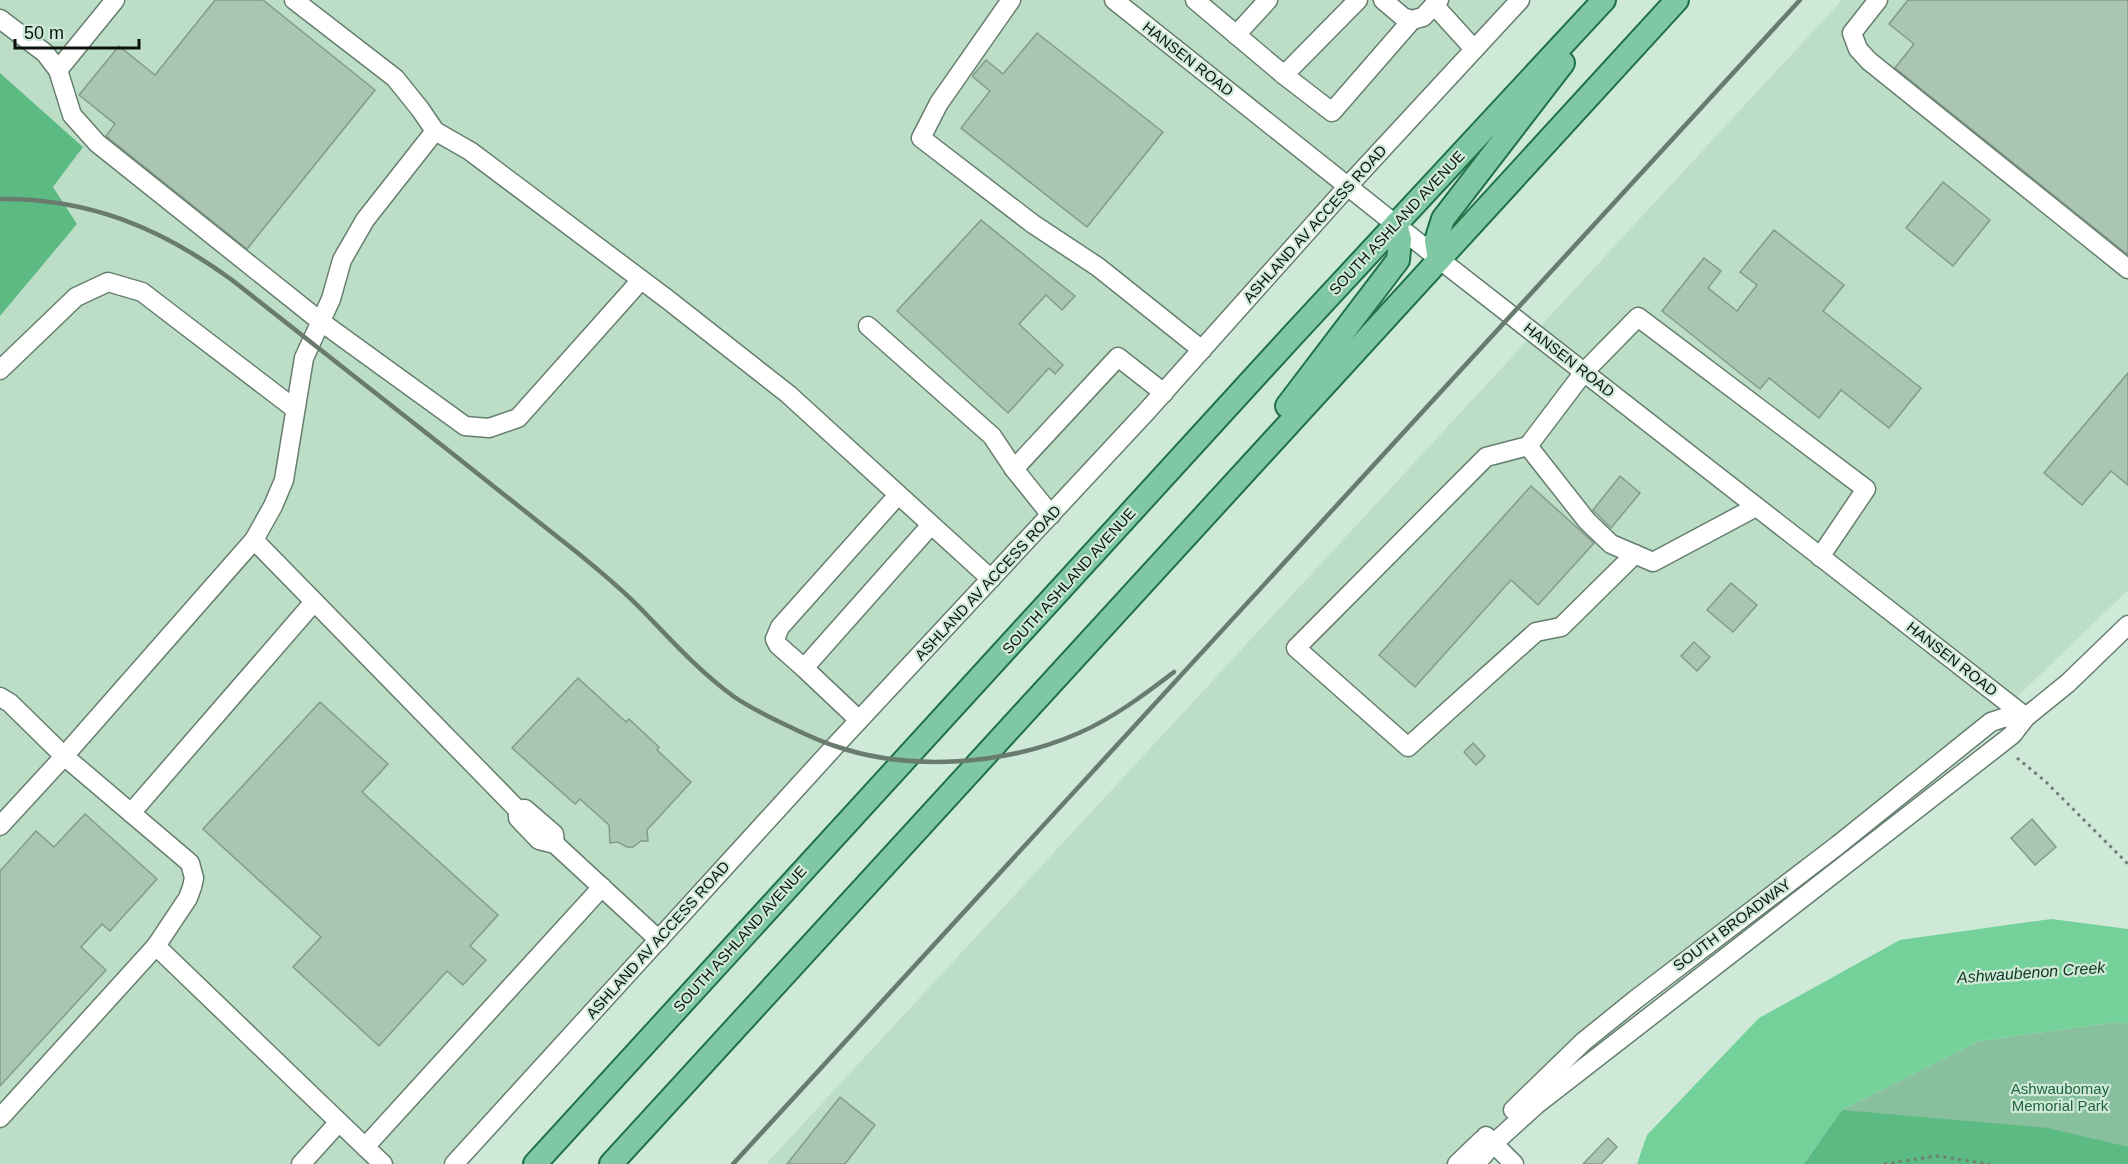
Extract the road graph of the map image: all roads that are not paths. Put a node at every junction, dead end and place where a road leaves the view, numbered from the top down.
1 (115, 0) edge
2 (294, 0) edge
3 (1011, 0) edge
4 (1114, 0) edge
5 (1195, 0) edge
6 (1268, 0) edge
7 (1358, 0) edge
8 (1383, 0) edge
9 (1520, 0) edge
10 (1605, 0) edge
11 (1677, 0) edge
12 (1878, 0) edge
13 (1437, 2) edge
14 (0, 19) edge
15 (1412, 20) junction
16 (1236, 35) junction
17 (1474, 49) junction
18 (58, 70) junction
19 (1284, 75) junction
20 (435, 131) junction
21 (1348, 186) junction
22 (1396, 224) junction
23 (1439, 260) junction
24 (2128, 269) edge
25 (641, 280) junction
26 (320, 321) junction
27 (868, 326) dead end
28 (1202, 350) junction
29 (0, 370) edge
30 (1584, 372) junction
31 (1164, 393) junction
32 (295, 409) junction
33 (1528, 446) junction
34 (1266, 448) junction
35 (1014, 469) junction
36 (898, 495) junction
37 (1756, 507) junction
38 (1051, 515) junction
39 (931, 525) junction
40 (254, 540) junction
41 (1635, 554) junction
42 (1820, 557) junction
43 (991, 579) junction
44 (314, 602) junction
45 (2128, 625) edge
46 (804, 668) junction
47 (0, 697) edge
48 (2026, 717) junction
49 (859, 720) junction
50 (64, 756) junction
51 (131, 813) junction
52 (0, 826) edge
53 (602, 887) junction
54 (658, 940) junction
55 (156, 946) junction
56 (0, 1118) edge
57 (339, 1122) junction
58 (1490, 1140) junction
59 (365, 1147) junction
60 (301, 1164) edge
61 (383, 1164) edge
62 (454, 1164) edge
63 (535, 1164) edge
64 (611, 1164) edge
65 (1458, 1164) edge
66 (1476, 1164) edge
67 (1514, 1164) edge

1 - 18 street
2 - 20 street
3 - 28 street
4 - 21 street, HANSEN ROAD
5 - 16 street
6 - 16 street
7 - 19 street
8 - 15 street
9 - 17 street, ASHLAND AV ACCESS ROAD
10 - 22 main road, SOUTH ASHLAND AVENUE
10 - 23 main road
11 - 23 main road
12 - 24 street
13 - 15 street
13 - 17 street
14 - 18 street
15 - 19 street
16 - 19 street
17 - 21 street, ASHLAND AV ACCESS ROAD
18 - 26 street
20 - 25 street
20 - 26 street
21 - 22 street, HANSEN ROAD
21 - 28 street, ASHLAND AV ACCESS ROAD
22 - 23 street, HANSEN ROAD
22 - 34 main road
22 - 63 main road, SOUTH ASHLAND AVENUE
23 - 30 street, HANSEN ROAD
23 - 34 main road
25 - 26 street
25 - 36 street
26 - 32 street
27 - 35 street
28 - 31 street, ASHLAND AV ACCESS ROAD
29 - 32 street
30 - 33 street
30 - 37 street, HANSEN ROAD
30 - 42 street
31 - 35 street
31 - 38 street, ASHLAND AV ACCESS ROAD
32 - 40 street
33 - 41 street
33 - 41 street
34 - 64 main road
35 - 38 street
36 - 39 street
36 - 46 street
37 - 41 street
37 - 42 street, HANSEN ROAD
38 - 43 street, ASHLAND AV ACCESS ROAD
39 - 43 street
39 - 46 street
40 - 44 street
40 - 50 street
42 - 48 street, HANSEN ROAD
43 - 49 street, ASHLAND AV ACCESS ROAD
44 - 51 street
44 - 53 street
45 - 48 street
46 - 49 street
47 - 50 street
48 - 58 street, SOUTH BROADWAY
49 - 54 street, ASHLAND AV ACCESS ROAD
50 - 51 street
50 - 52 street
51 - 55 street
53 - 54 street
53 - 59 street
54 - 62 street, ASHLAND AV ACCESS ROAD
55 - 56 street
55 - 57 street
57 - 59 street
57 - 60 street
58 - 65 street, SOUTH BROADWAY
58 - 66 street, SOUTH BROADWAY
58 - 67 street
59 - 61 street

